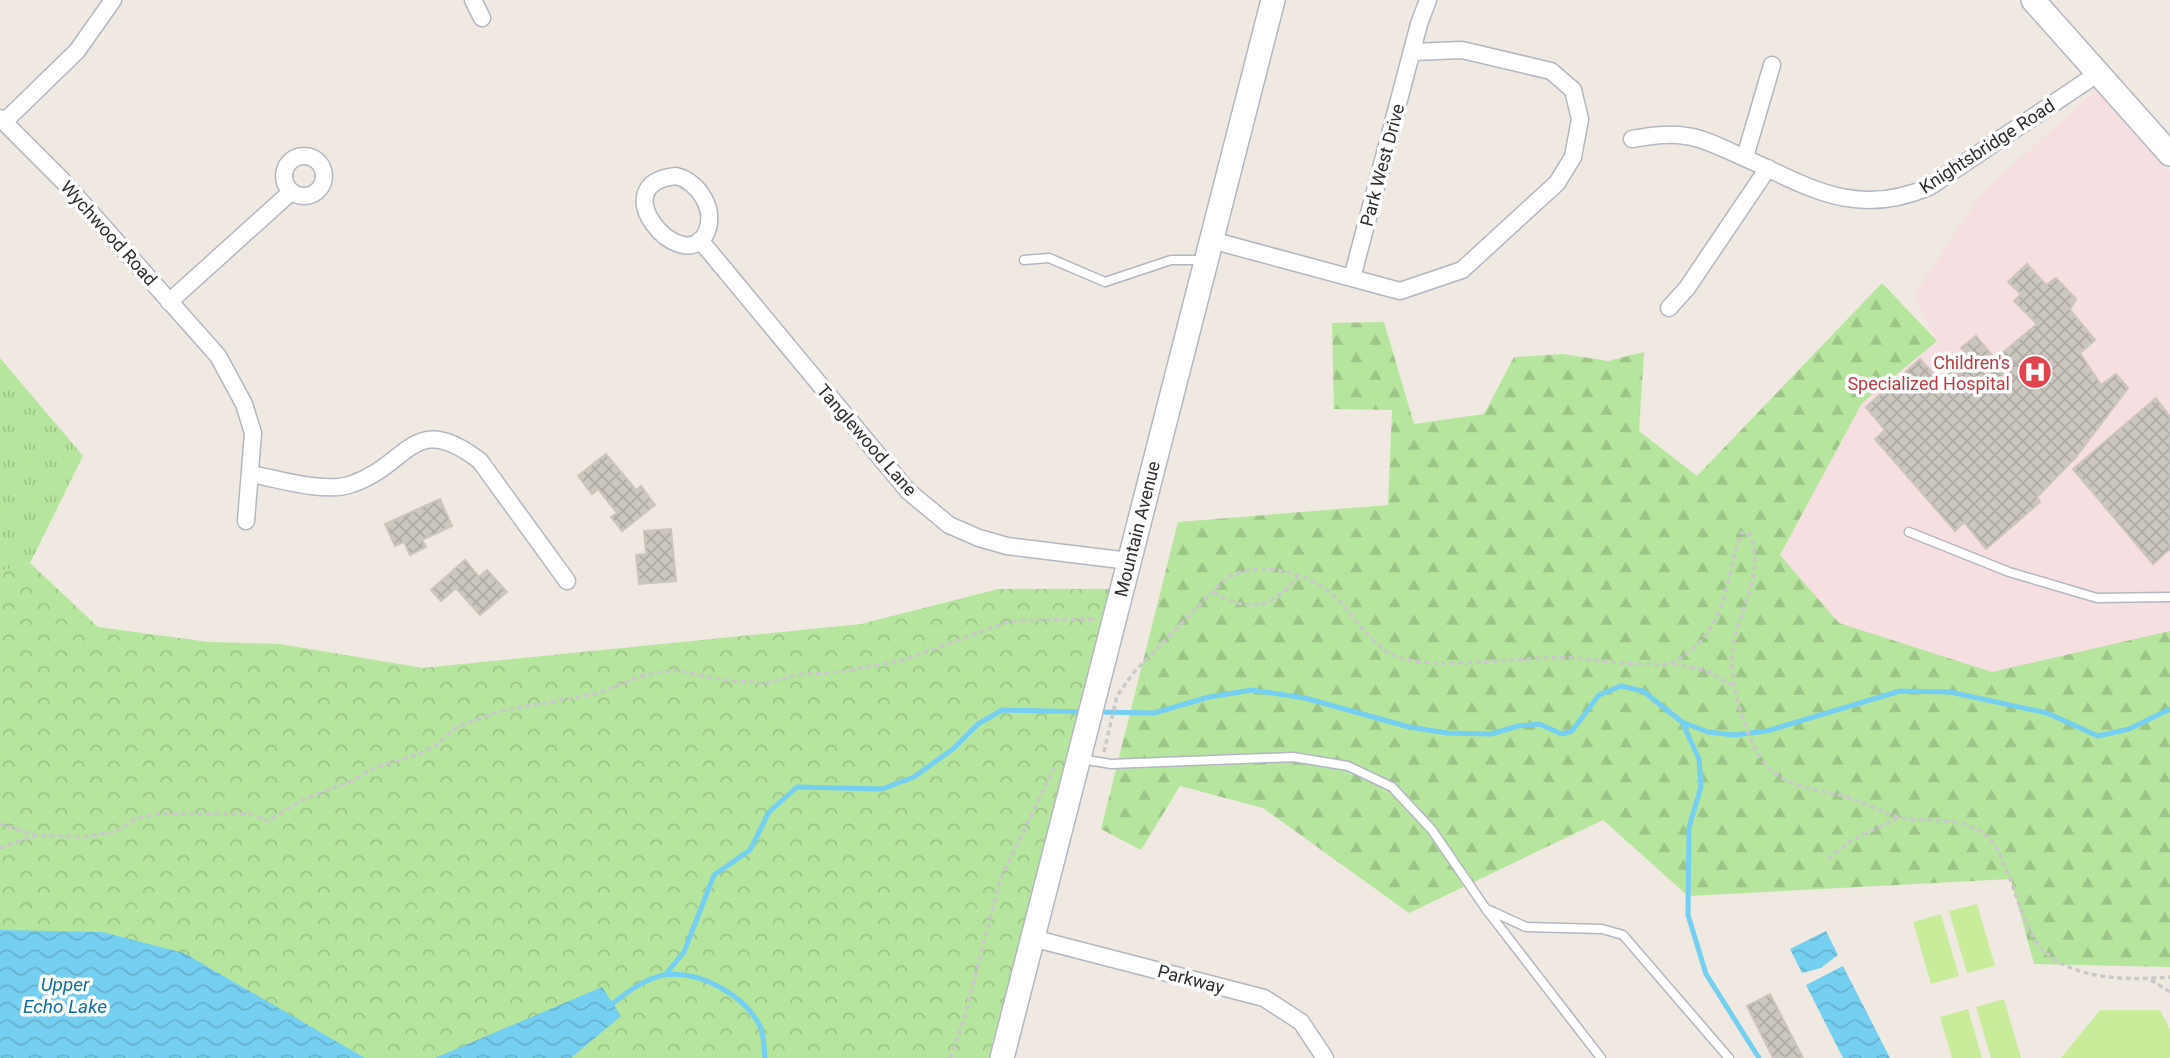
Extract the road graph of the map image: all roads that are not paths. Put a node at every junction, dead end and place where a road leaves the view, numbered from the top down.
1 (113, 0) edge
2 (473, 0) edge
3 (1273, 0) edge
4 (1428, 0) edge
5 (2033, 0) edge
6 (482, 18) dead end
7 (1412, 52) junction
8 (1772, 65) dead end
9 (2097, 74) junction
10 (2, 120) edge
11 (1632, 139) dead end
12 (2170, 154) edge
13 (1745, 157) junction
14 (1768, 168) junction
15 (291, 192) dead end
16 (700, 240) junction
17 (1209, 250) junction
18 (1024, 260) dead end
19 (1352, 278) junction
20 (169, 302) junction
21 (1669, 308) dead end
22 (251, 474) junction
23 (246, 522) dead end
24 (1909, 532) dead end
25 (1129, 561) junction
26 (567, 581) dead end
27 (2170, 597) edge
28 (1078, 759) junction
29 (1486, 909) junction
30 (1032, 938) junction
31 (1002, 1058) edge
32 (1325, 1058) edge
33 (1601, 1058) edge
34 (1729, 1058) edge

1 - 10 street
2 - 6 street
3 - 17 street, Mountain Avenue
4 - 7 street, Park West Drive
5 - 9 street
7 - 19 street, Park West Drive
7 - 19 street
8 - 13 street
9 - 12 street
9 - 14 street, Knightsbridge Road
10 - 20 street, Wychwood Road
11 - 13 street, Knightsbridge Road
13 - 14 street, Knightsbridge Road
14 - 21 street
15 - 20 street, Wychwood Road
16 - 16 street
16 - 25 street, Tanglewood Lane
17 - 18 lane
17 - 19 street
17 - 25 street, Mountain Avenue
20 - 22 street
22 - 23 street
22 - 26 street
24 - 27 lane
25 - 28 street, Mountain Avenue
28 - 29 lane
28 - 30 street, Mountain Avenue
29 - 33 lane
29 - 34 lane
30 - 31 street, Mountain Avenue
30 - 32 street, Parkway

